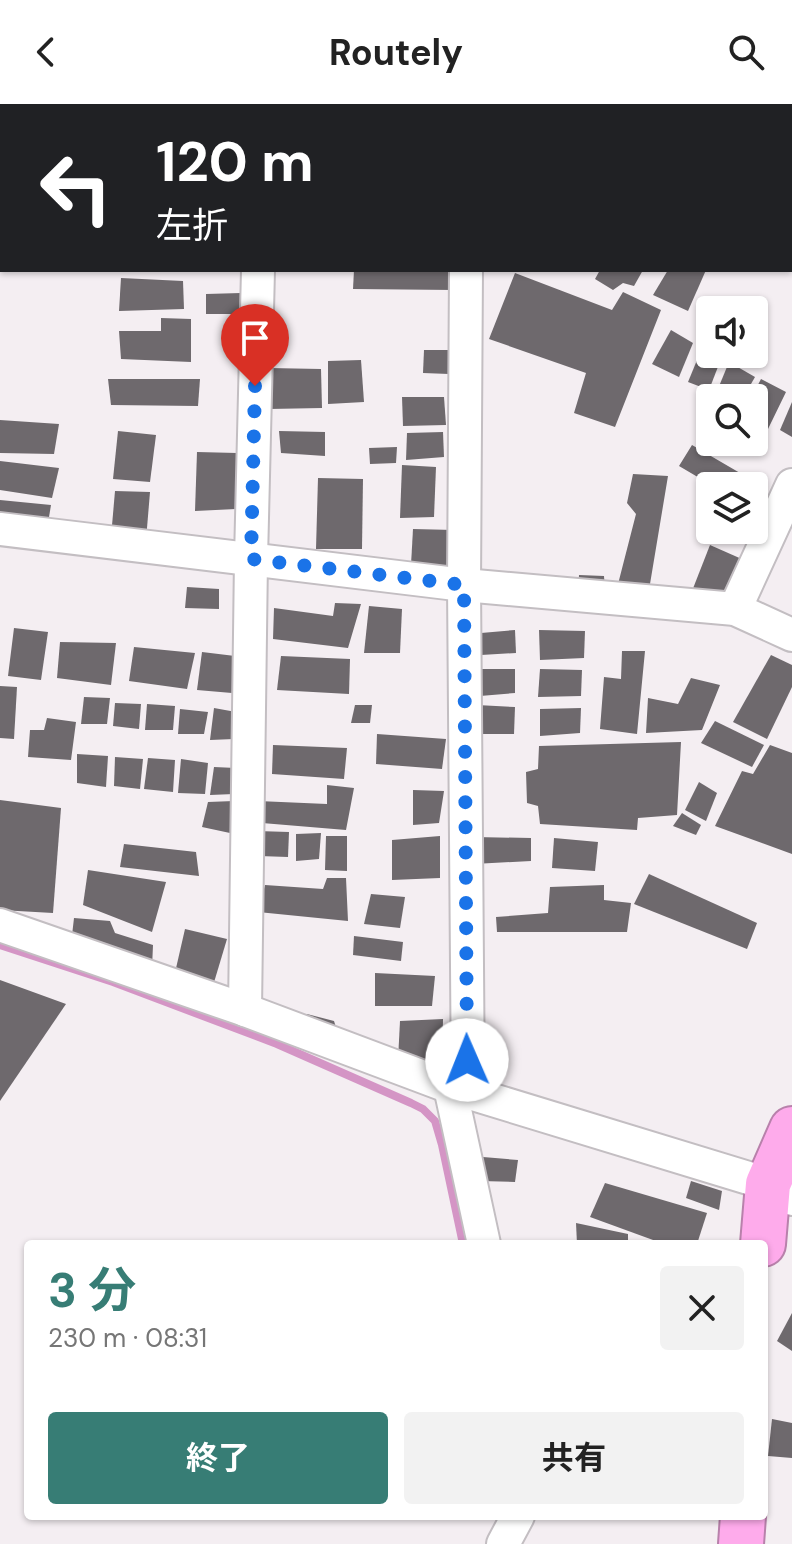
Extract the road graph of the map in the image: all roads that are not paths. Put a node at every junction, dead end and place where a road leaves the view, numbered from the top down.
1 (258, 272) edge
2 (466, 272) edge
3 (792, 485) edge
4 (0, 529) edge
5 (251, 559) junction
6 (464, 585) junction
7 (735, 609) junction
8 (792, 635) edge
9 (0, 925) edge
10 (245, 1010) junction
11 (459, 1089) junction
12 (792, 1129) edge
13 (780, 1192) edge
14 (483, 1240) edge
15 (764, 1240) edge
16 (517, 1520) edge
17 (743, 1520) edge
18 (503, 1544) edge
19 (741, 1544) edge

1 - 5 street
2 - 6 street
3 - 7 street
4 - 5 street
5 - 6 street
5 - 10 street
6 - 7 street
6 - 11 street
7 - 8 street
9 - 10 street
10 - 11 street
11 - 13 street
11 - 14 street
12 - 13 highway
13 - 15 highway
16 - 18 street
17 - 19 highway

